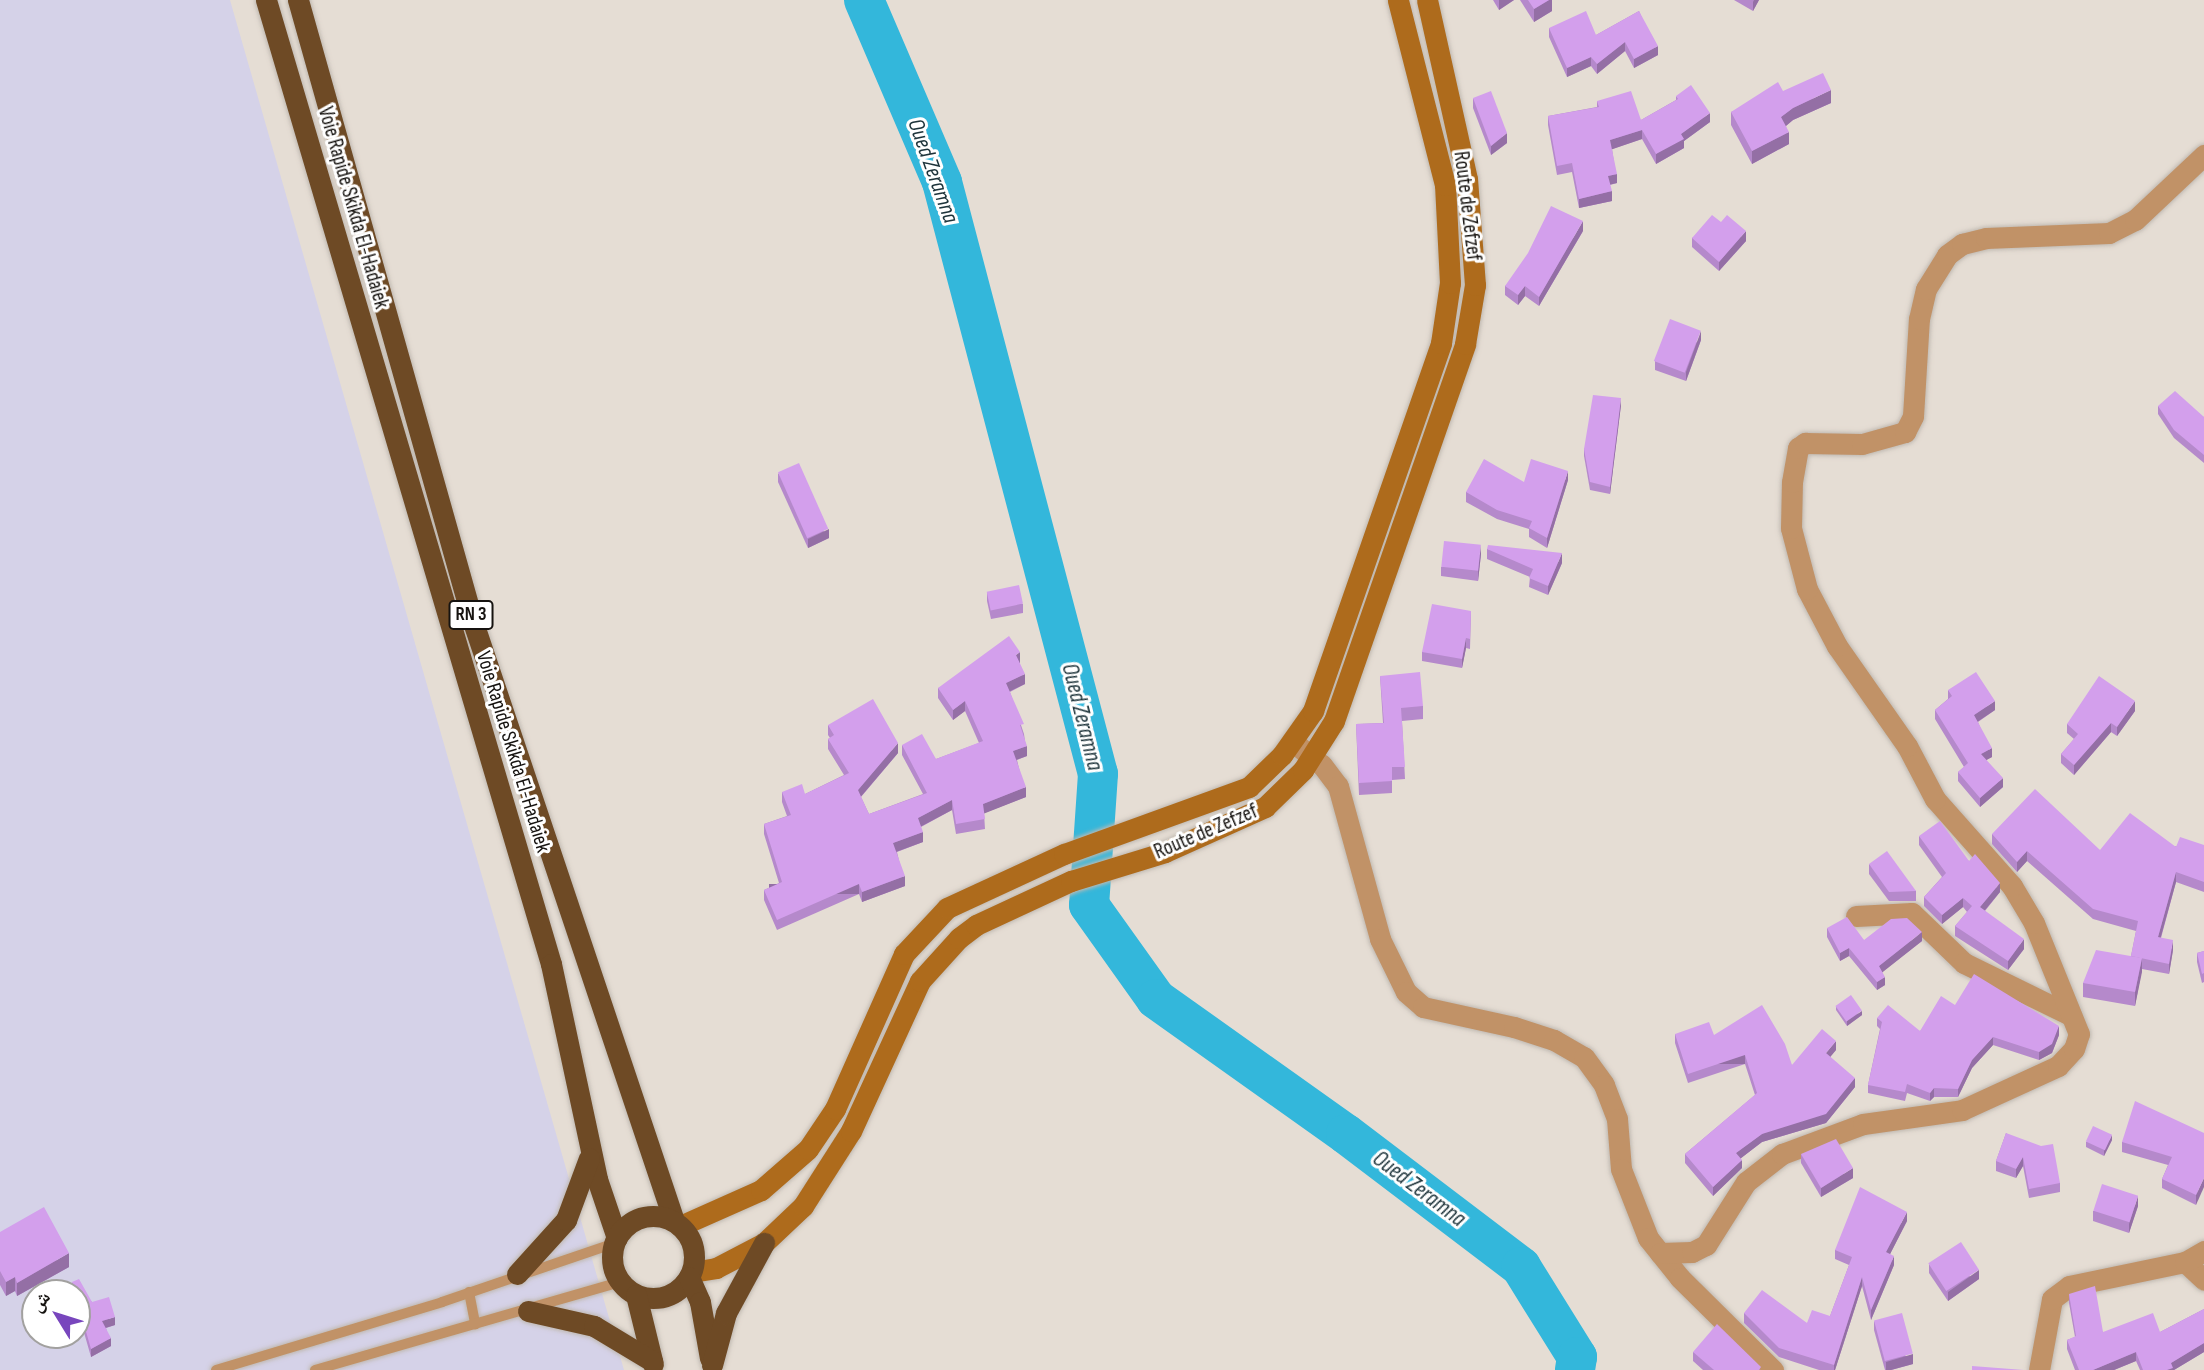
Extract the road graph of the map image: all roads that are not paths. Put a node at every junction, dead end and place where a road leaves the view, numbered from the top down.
1 (266, 0) edge
2 (298, 0) edge
3 (1398, 0) edge
4 (1427, 0) edge
5 (2204, 155) edge
6 (1292, 741) junction
7 (1312, 756) junction
8 (1856, 916) dead end
9 (2070, 1015) junction
10 (592, 1146) junction
11 (677, 1224) junction
12 (616, 1240) junction
13 (764, 1243) junction
14 (2204, 1251) edge
15 (1660, 1253) junction
16 (2185, 1262) junction
17 (517, 1273) junction
18 (691, 1274) junction
19 (2204, 1280) edge
20 (628, 1289) junction
21 (469, 1292) junction
22 (528, 1311) junction
23 (475, 1324) junction
24 (654, 1366) edge
25 (712, 1367) edge
26 (216, 1370) edge
27 (315, 1370) edge
28 (1773, 1370) edge
29 (2039, 1370) edge

1 - 10 highway, Voie Rapide Skikda El-Hadaiek / RN 3
2 - 11 highway, Voie Rapide Skikda El-Hadaiek / RN 3
3 - 6 main road, Route de Zefzef
4 - 7 main road, Route de Zefzef
5 - 9 street
6 - 7 street
6 - 11 main road, Route de Zefzef
7 - 13 main road, Route de Zefzef
7 - 15 street
8 - 9 street
9 - 15 street
10 - 12 highway, Voie Rapide Skikda El-Hadaiek / RN 3
10 - 17 highway
11 - 12 highway
11 - 18 highway, Voie Rapide Skikda El-Hadaiek
12 - 17 lane
12 - 20 highway, Voie Rapide Skikda El-Hadaiek
13 - 18 main road, Route de Zefzef
13 - 25 highway
14 - 16 street
15 - 28 street
16 - 19 street
16 - 29 street
17 - 21 lane
18 - 20 highway
18 - 25 highway, Voie Rapide Skikda El-Hadaiek
20 - 22 lane
20 - 24 highway, Voie Rapide Skikda El-Hadaiek
21 - 23 lane
21 - 26 lane
22 - 23 lane
22 - 24 highway
23 - 27 lane

